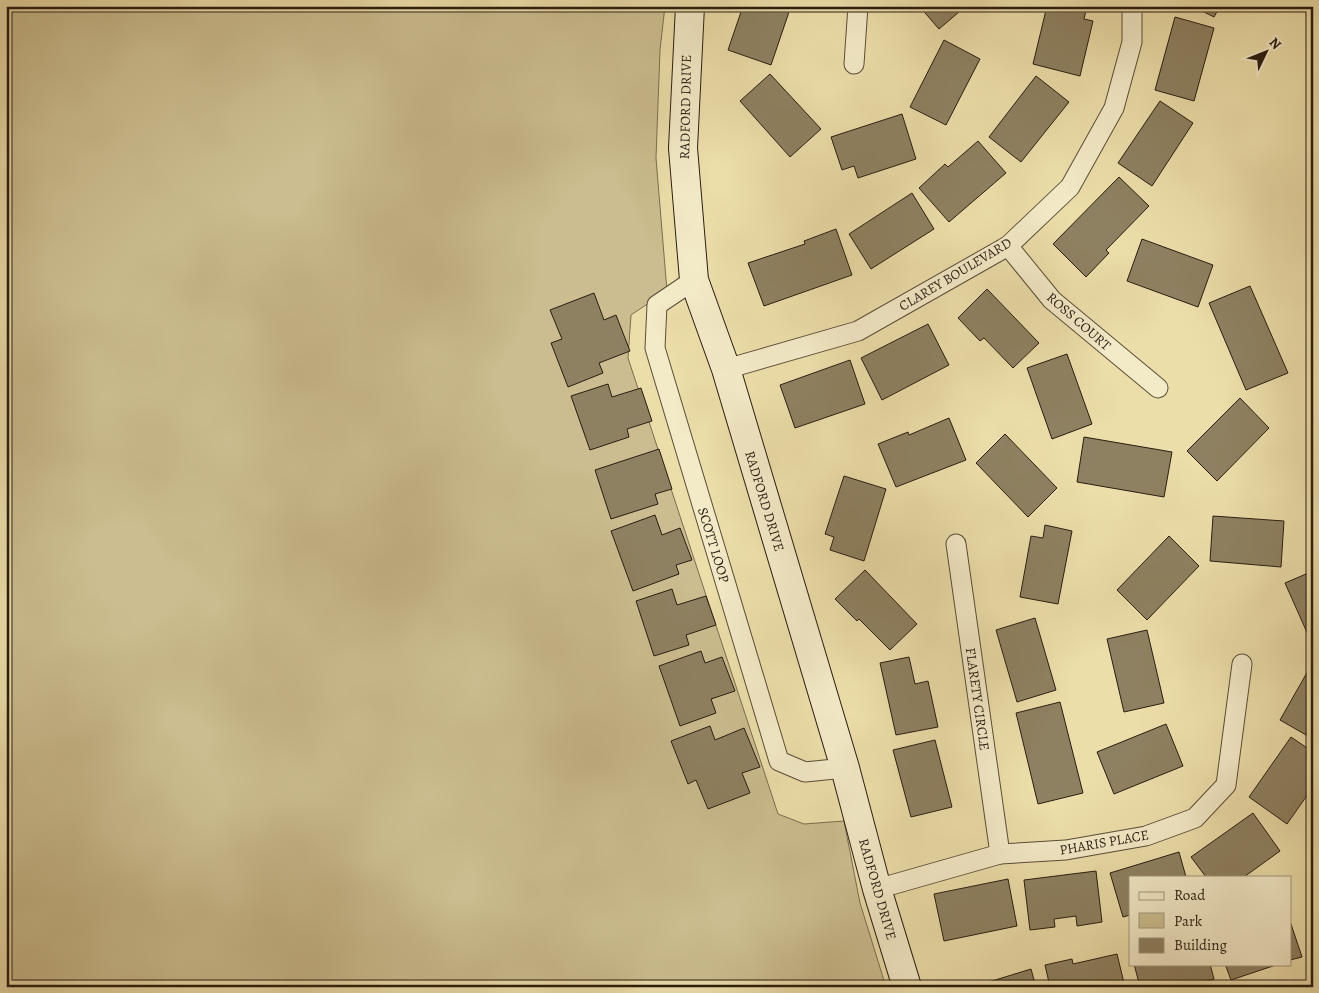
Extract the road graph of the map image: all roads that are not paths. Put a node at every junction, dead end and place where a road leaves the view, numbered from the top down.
1 (690, 6) edge
2 (858, 6) edge
3 (1132, 6) edge
4 (854, 64) dead end
5 (1008, 246) junction
6 (694, 280) junction
7 (726, 369) junction
8 (1158, 388) dead end
9 (956, 544) dead end
10 (1242, 664) dead end
11 (845, 768) junction
12 (1000, 854) junction
13 (877, 889) junction
14 (907, 987) edge

1 - 6 street, RADFORD DRIVE
2 - 4 street
3 - 5 street, CLAREY BOULEVARD
5 - 7 street, CLAREY BOULEVARD
5 - 8 street, ROSS COURT
6 - 7 street, RADFORD DRIVE
6 - 11 street, SCOTT LOOP
7 - 11 street, RADFORD DRIVE
9 - 12 street, FLARETY CIRCLE
10 - 12 street, PHARIS PLACE
11 - 13 street, RADFORD DRIVE
12 - 13 street, PHARIS PLACE
13 - 14 street, RADFORD DRIVE

